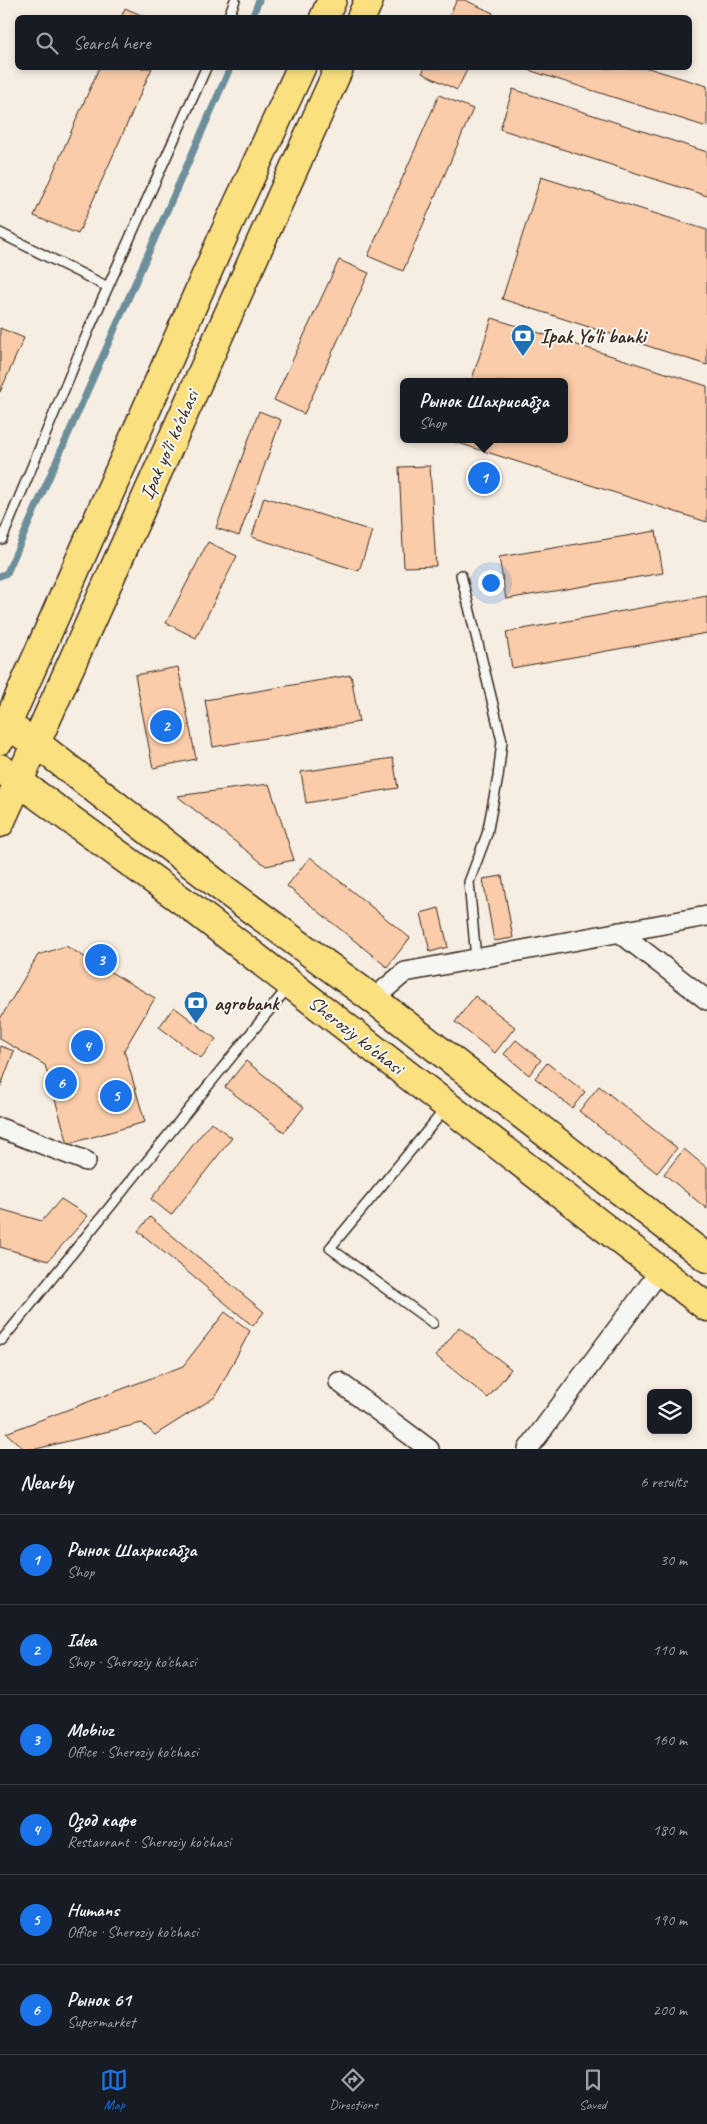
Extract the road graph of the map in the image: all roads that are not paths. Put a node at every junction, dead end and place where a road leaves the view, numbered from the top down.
1 (235, 0) edge
2 (332, 0) edge
3 (369, 0) edge
4 (229, 15) edge
5 (325, 15) edge
6 (362, 15) edge
7 (205, 70) edge
8 (300, 70) edge
9 (338, 70) edge
10 (0, 233) edge
11 (108, 287) junction
12 (2, 539) dead end
13 (462, 575) dead end
14 (3, 732) edge
15 (36, 743) junction
16 (10, 775) edge
17 (0, 823) edge
18 (707, 916) edge
19 (619, 932) junction
20 (476, 959) junction
21 (290, 984) junction
22 (372, 999) junction
23 (707, 1000) edge
24 (448, 1106) junction
25 (0, 1128) edge
26 (86, 1161) dead end
27 (707, 1258) edge
28 (660, 1271) junction
29 (707, 1307) edge
30 (433, 1323) dead end
31 (2, 1340) dead end
32 (339, 1382) dead end
33 (430, 1449) edge
34 (528, 1449) edge

1 - 4 lane
2 - 5 main road
3 - 6 main road
7 - 11 lane
8 - 14 main road, Ipak yo'li ko'chasi
9 - 15 main road, Ipak yo'li ko'chasi
10 - 11 lane
11 - 12 lane
13 - 20 lane
14 - 15 main road, Sheroziy ko'chasi
15 - 16 main road, Ipak yo'li ko'chasi
15 - 22 main road, Sheroziy ko'chasi
16 - 17 main road, Ipak yo'li ko'chasi
16 - 21 main road, Sheroziy ko'chasi
18 - 19 street
19 - 20 street
19 - 23 street
20 - 22 street
21 - 24 main road, Sheroziy ko'chasi
21 - 31 lane
22 - 27 main road, Sheroziy ko'chasi
24 - 28 main road, Sheroziy ko'chasi
24 - 30 lane
25 - 26 street
28 - 29 main road, Sheroziy ko'chasi
28 - 34 street
32 - 33 street

